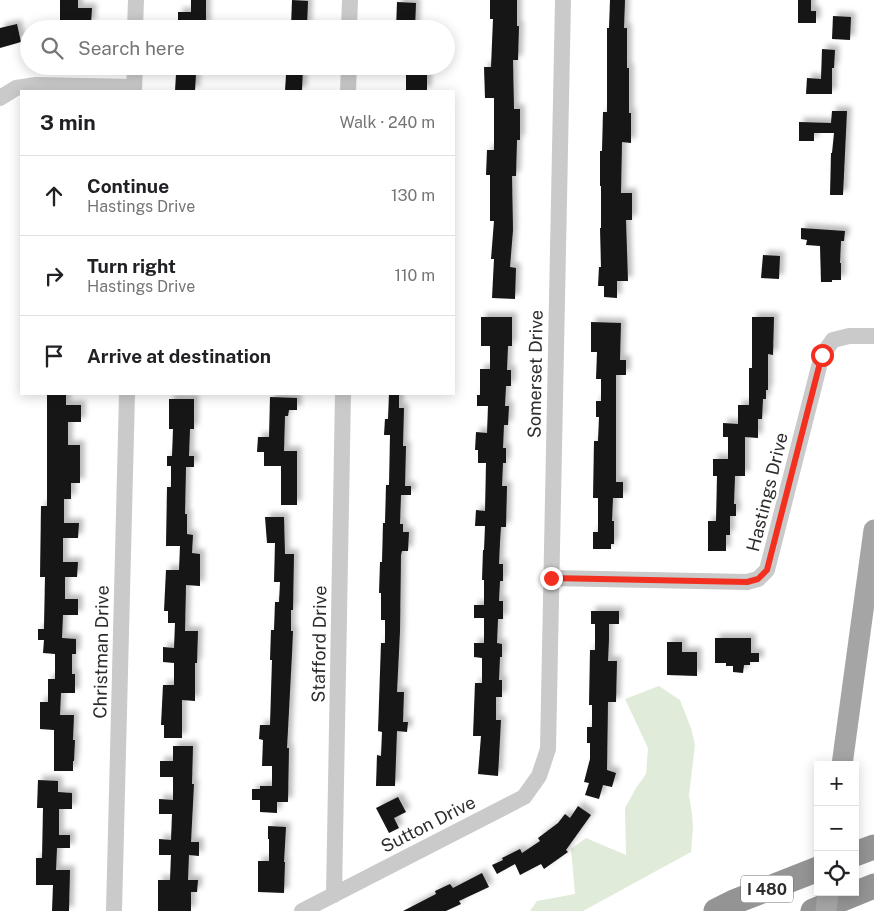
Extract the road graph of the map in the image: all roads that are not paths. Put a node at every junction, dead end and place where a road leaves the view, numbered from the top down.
1 (136, 0) edge
2 (350, 0) edge
3 (563, 0) edge
4 (136, 20) edge
5 (349, 20) edge
6 (135, 75) edge
7 (349, 75) edge
8 (134, 89) edge
9 (348, 90) edge
10 (0, 98) edge
11 (874, 336) edge
12 (127, 395) edge
13 (343, 395) edge
14 (874, 530) edge
15 (551, 578) junction
16 (548, 749) joint
17 (843, 761) edge
18 (874, 847) edge
19 (859, 853) edge
20 (814, 871) edge
21 (874, 886) edge
22 (334, 895) junction
23 (828, 896) edge
24 (114, 911) edge
25 (302, 911) edge
26 (716, 911) edge
27 (813, 911) edge
28 (826, 911) edge

1 - 4 street
2 - 5 street
3 - 15 street, Somerset Drive
6 - 8 street
7 - 9 street
8 - 10 street
11 - 15 street, Hastings Drive
12 - 24 street, Christman Drive
13 - 22 street, Stafford Drive
14 - 17 main road
15 - 16 street, Somerset Drive
16 - 22 street, Sutton Drive
18 - 19 highway
20 - 26 highway, I 480
21 - 27 highway, I 480
22 - 25 street, Sutton Drive
23 - 28 main road, bridge

